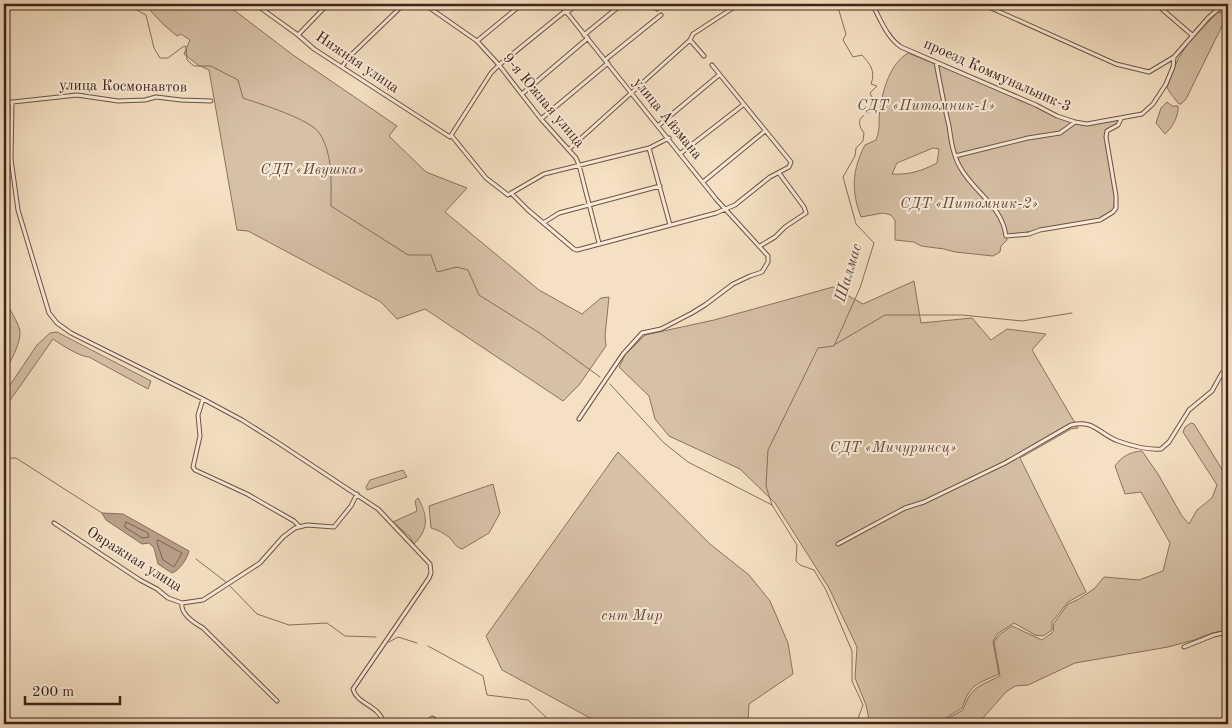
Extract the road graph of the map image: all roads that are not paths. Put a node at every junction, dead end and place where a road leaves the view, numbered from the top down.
1 (255, 4) edge
2 (328, 4) edge
3 (404, 4) edge
4 (424, 4) edge
5 (522, 4) edge
6 (560, 4) edge
7 (574, 4) edge
8 (578, 4) edge
9 (622, 4) edge
10 (653, 4) edge
11 (739, 4) edge
12 (872, 4) edge
13 (985, 4) edge
14 (1156, 4) edge
15 (1228, 4) edge
16 (657, 9) dead end
17 (565, 12) junction
18 (661, 15) dead end
19 (584, 34) junction
20 (298, 35) junction
21 (1192, 35) junction
22 (588, 38) junction
23 (690, 40) junction
24 (477, 41) junction
25 (704, 56) dead end
26 (1174, 57) junction
27 (936, 61) junction
28 (606, 62) junction
29 (499, 65) junction
30 (712, 65) dead end
31 (342, 67) junction
32 (719, 75) junction
33 (631, 93) junction
34 (522, 94) junction
35 (212, 100) dead end
36 (12, 102) junction
37 (4, 103) edge
38 (743, 105) junction
39 (1121, 118) junction
40 (541, 119) junction
41 (1074, 122) junction
42 (659, 125) junction
43 (765, 131) junction
44 (450, 136) junction
45 (669, 138) junction
46 (649, 148) junction
47 (569, 149) junction
48 (681, 153) junction
49 (955, 156) junction
50 (579, 165) junction
51 (779, 173) junction
52 (703, 182) junction
53 (660, 186) junction
54 (509, 194) junction
55 (588, 204) junction
56 (725, 209) junction
57 (544, 223) junction
58 (670, 225) junction
59 (599, 243) junction
60 (760, 246) junction
61 (1228, 370) edge
62 (203, 399) junction
63 (579, 419) dead end
64 (357, 494) junction
65 (54, 523) dead end
66 (299, 526) junction
67 (838, 544) dead end
68 (182, 603) junction
69 (1228, 632) edge
70 (1184, 647) dead end
71 (278, 701) dead end
72 (1228, 721) edge
73 (384, 724) edge
74 (426, 724) edge
75 (442, 724) edge
76 (1221, 724) edge

1 - 20 street, Нижняя улица
2 - 20 street
3 - 31 street
4 - 24 street, 9-я Южная улица
5 - 24 street
6 - 17 street, улица Айзмана
7 - 17 street
8 - 17 street
9 - 19 street
10 - 16 street
11 - 23 street
12 - 27 street, проезд Коммунальник-3
13 - 26 street
14 - 21 street
15 - 21 street, проезд Коммунальник-3
17 - 19 street, улица Айзмана
17 - 29 street
18 - 28 street
19 - 22 street, улица Айзмана
20 - 31 street, Нижняя улица
21 - 26 street, проезд Коммунальник-3
22 - 28 street, улица Айзмана
22 - 34 street
23 - 25 street
23 - 33 street
24 - 29 street, 9-я Южная улица
26 - 39 street, проезд Коммунальник-3
27 - 41 street, проезд Коммунальник-3
27 - 49 street
28 - 33 street, улица Айзмана
28 - 40 street
29 - 34 street, 9-я Южная улица
29 - 44 street
30 - 32 street
31 - 44 street, Нижняя улица
32 - 38 street
32 - 42 street
33 - 42 street, улица Айзмана
33 - 47 street
34 - 40 street, 9-я Южная улица
35 - 36 street, улица Космонавтов
36 - 37 street, улица Космонавтов
36 - 62 street
38 - 43 street
38 - 48 street
39 - 41 street, проезд Коммунальник-3
39 - 49 street
40 - 47 street, 9-я Южная улица
41 - 49 street
42 - 45 street, улица Айзмана
43 - 51 street
43 - 52 street
44 - 54 street, Нижняя улица
45 - 46 street
45 - 48 street, улица Айзмана
46 - 50 street
46 - 53 street
47 - 50 street, 9-я Южная улица
48 - 52 street, улица Айзмана
50 - 54 street
50 - 55 street, 9-я Южная улица
51 - 56 street
51 - 60 street
52 - 56 street, улица Айзмана
53 - 55 street
53 - 58 street
54 - 57 street, Нижняя улица
55 - 57 street
55 - 59 street, 9-я Южная улица
56 - 58 street
56 - 60 street, улица Айзмана
57 - 59 street, Нижняя улица
58 - 59 street
60 - 63 street
61 - 67 street
62 - 64 street
62 - 66 street
64 - 66 street
64 - 73 street
65 - 68 street, Овражная улица
66 - 68 street, Овражная улица
68 - 71 street
69 - 70 street
72 - 76 street
74 - 75 street

